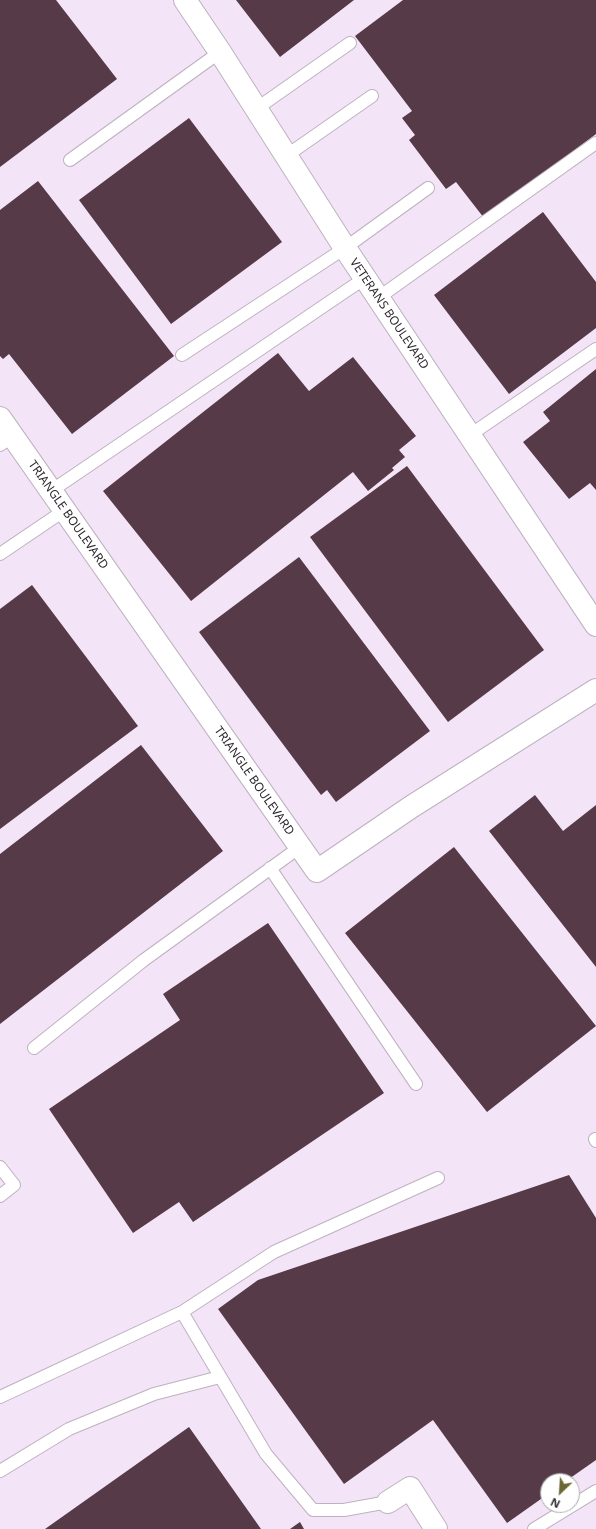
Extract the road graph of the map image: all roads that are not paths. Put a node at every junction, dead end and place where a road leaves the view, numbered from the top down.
1 (185, 0) edge
2 (350, 43) dead end
3 (220, 52) junction
4 (372, 96) dead end
5 (256, 109) junction
6 (596, 143) edge
7 (286, 156) junction
8 (70, 160) dead end
9 (428, 188) dead end
10 (345, 248) junction
11 (365, 278) junction
12 (378, 298) junction
13 (596, 349) edge
14 (182, 355) dead end
15 (0, 418) edge
16 (470, 435) junction
17 (7, 441) edge
18 (51, 491) junction
19 (65, 510) junction
20 (0, 554) edge
21 (596, 625) edge
22 (596, 690) edge
23 (300, 847) junction
24 (270, 868) junction
25 (34, 1048) dead end
26 (416, 1084) dead end
27 (0, 1167) edge
28 (438, 1178) dead end
29 (0, 1196) edge
30 (182, 1312) junction
31 (220, 1377) junction
32 (0, 1397) edge
33 (0, 1471) edge
34 (596, 1491) edge
35 (388, 1502) joint
36 (436, 1529) edge
37 (534, 1529) edge

1 - 3 street, VETERANS BOULEVARD
2 - 5 lane
3 - 5 street, VETERANS BOULEVARD
3 - 8 lane
4 - 7 lane
5 - 7 street, VETERANS BOULEVARD
6 - 12 lane
7 - 10 street, VETERANS BOULEVARD
9 - 10 lane
10 - 11 street, VETERANS BOULEVARD
10 - 14 lane
11 - 12 street, VETERANS BOULEVARD
11 - 18 lane
12 - 16 street, VETERANS BOULEVARD
13 - 16 lane
15 - 17 street, TRIANGLE BOULEVARD
16 - 21 street, VETERANS BOULEVARD
17 - 18 street, TRIANGLE BOULEVARD
18 - 19 street, TRIANGLE BOULEVARD
19 - 20 lane
19 - 23 street, TRIANGLE BOULEVARD
22 - 23 street, TRIANGLE BOULEVARD
23 - 24 lane
24 - 25 lane
24 - 26 lane
27 - 29 lane
28 - 30 lane
30 - 31 lane
30 - 32 lane
31 - 33 lane
31 - 35 lane
34 - 37 lane
35 - 36 street

